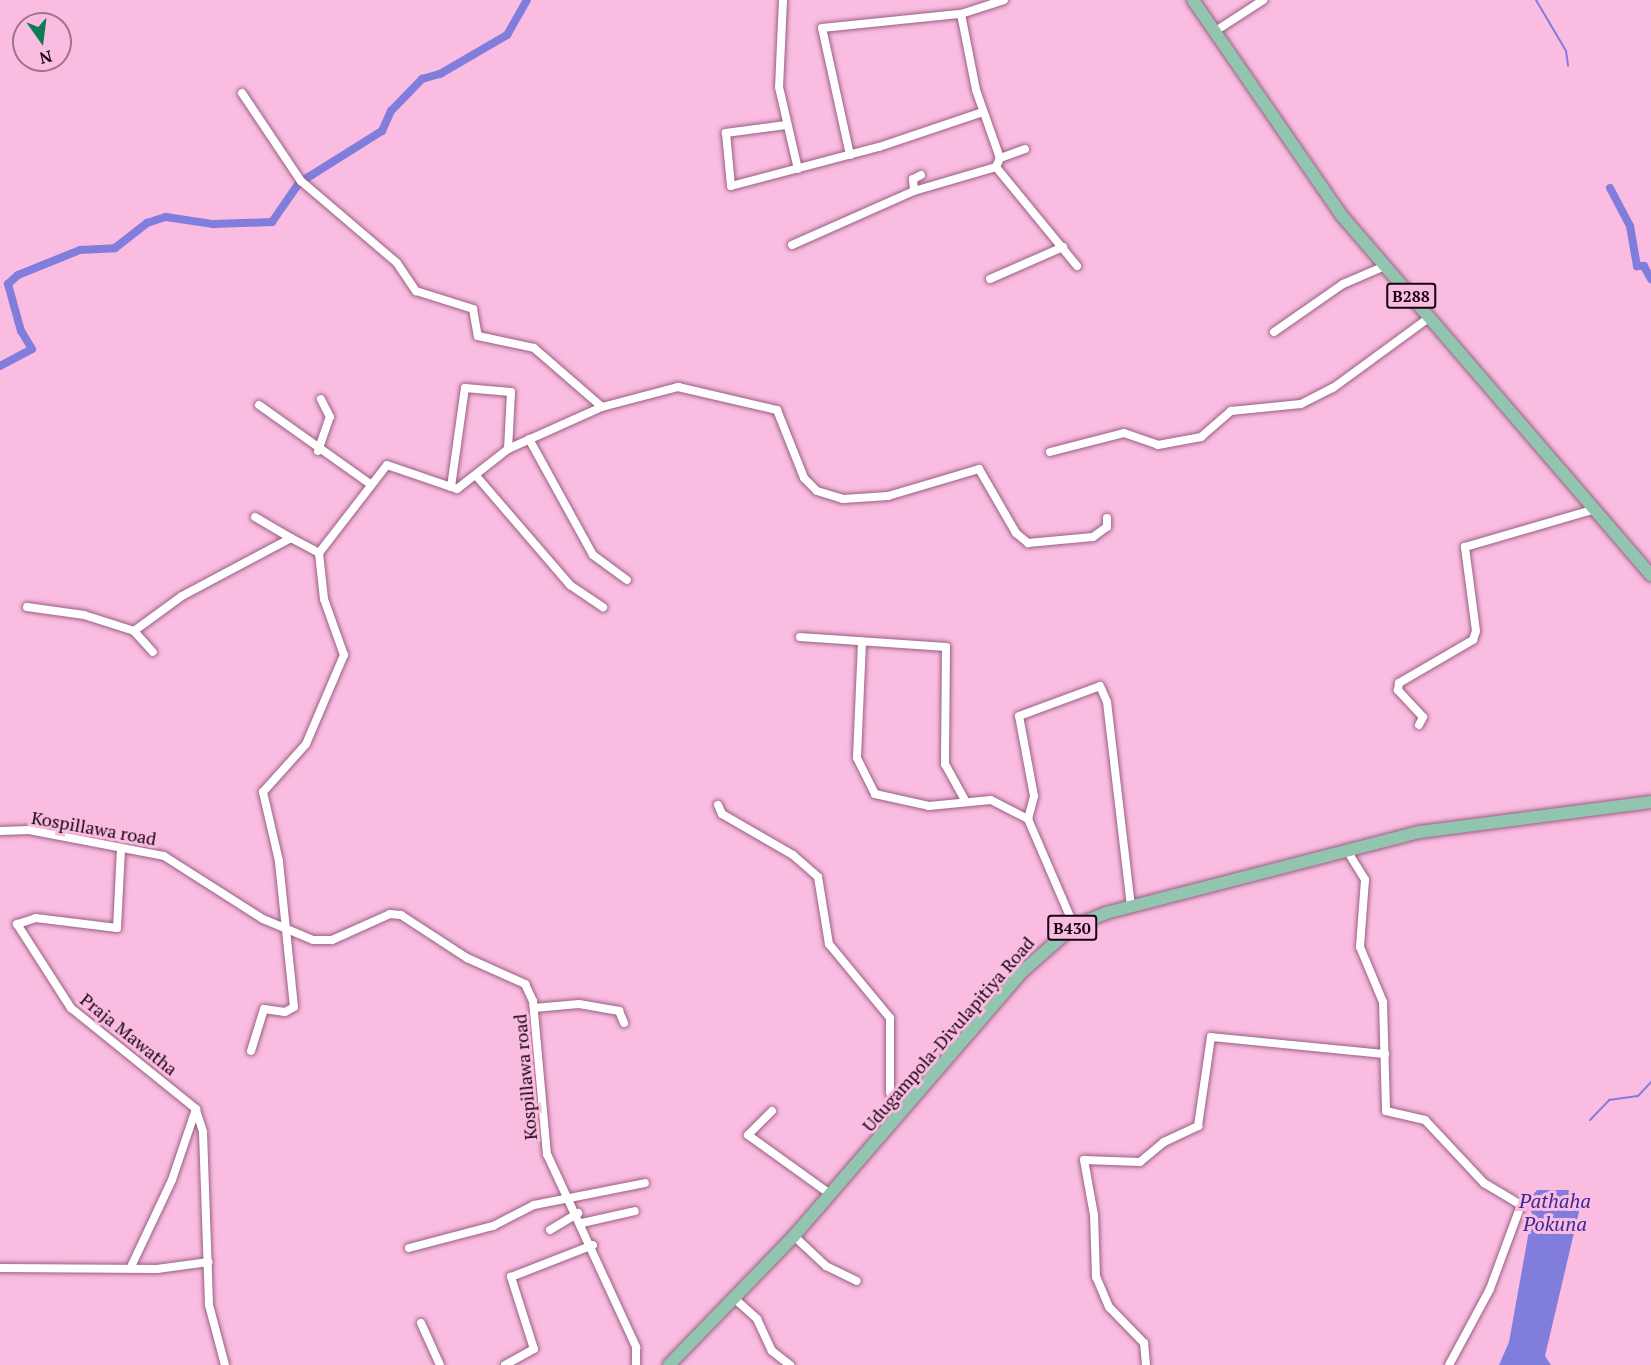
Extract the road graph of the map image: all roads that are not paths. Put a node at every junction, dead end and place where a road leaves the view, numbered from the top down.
1 (783, 0) edge
2 (1004, 0) edge
3 (1193, 0) edge
4 (1263, 0) edge
5 (961, 14) junction
6 (1214, 32) junction
7 (242, 93) dead end
8 (983, 112) junction
9 (786, 125) junction
10 (1025, 149) dead end
11 (850, 155) junction
12 (1000, 158) junction
13 (996, 167) junction
14 (798, 169) junction
15 (921, 175) dead end
16 (914, 191) junction
17 (792, 245) dead end
18 (1063, 247) junction
19 (1077, 266) dead end
20 (1385, 266) junction
21 (990, 279) dead end
22 (1430, 318) junction
23 (1274, 332) dead end
24 (321, 399) dead end
25 (259, 405) dead end
26 (602, 408) junction
27 (529, 439) junction
28 (508, 449) junction
29 (318, 451) junction
30 (1050, 452) dead end
31 (478, 478) junction
32 (370, 484) junction
33 (451, 487) junction
34 (1596, 509) junction
35 (255, 517) dead end
36 (1107, 518) dead end
37 (291, 538) junction
38 (320, 553) junction
39 (1651, 575) edge
40 (627, 580) dead end
41 (27, 607) dead end
42 (603, 607) dead end
43 (134, 631) junction
44 (800, 638) dead end
45 (862, 642) junction
46 (153, 652) dead end
47 (1419, 725) dead end
48 (966, 802) junction
49 (1651, 802) edge
50 (718, 804) dead end
51 (1028, 819) junction
52 (0, 831) edge
53 (121, 849) junction
54 (1346, 849) junction
55 (1131, 906) junction
56 (1074, 926) junction
57 (284, 930) junction
58 (534, 1008) junction
59 (624, 1023) dead end
60 (251, 1051) dead end
61 (1385, 1054) junction
62 (196, 1109) junction
63 (772, 1111) dead end
64 (900, 1117) junction
65 (645, 1183) dead end
66 (831, 1194) junction
67 (570, 1197) junction
68 (634, 1211) dead end
69 (578, 1213) junction
70 (582, 1222) junction
71 (550, 1230) dead end
72 (794, 1236) junction
73 (593, 1245) junction
74 (409, 1248) dead end
75 (209, 1262) junction
76 (0, 1268) edge
77 (130, 1269) junction
78 (857, 1281) dead end
79 (735, 1299) junction
80 (421, 1323) dead end
81 (225, 1365) edge
82 (440, 1365) edge
83 (505, 1365) edge
84 (636, 1365) edge
85 (669, 1365) edge
86 (790, 1365) edge
87 (1146, 1365) edge
88 (1449, 1365) edge

1 - 9 street
2 - 5 street
3 - 6 main road, B288
4 - 6 street
5 - 8 street
5 - 11 street
6 - 20 main road, B288
7 - 26 street
8 - 11 street
8 - 12 street
9 - 14 street
9 - 14 street
10 - 12 street
11 - 14 street
12 - 13 street
13 - 16 street
13 - 18 street
15 - 16 street
16 - 17 street
18 - 19 street
18 - 21 street
20 - 22 main road, B288
20 - 23 street
22 - 30 street
22 - 34 main road, B288
24 - 29 street
25 - 29 street
26 - 27 street
26 - 36 street
27 - 28 street
27 - 40 street
28 - 31 street
28 - 33 street
29 - 32 street
31 - 33 street
31 - 42 street
32 - 33 street
32 - 38 street
34 - 39 main road, B288
34 - 47 street
35 - 37 street
37 - 38 street
37 - 43 street
38 - 57 street
41 - 43 street
43 - 46 street
44 - 45 street
45 - 48 street
45 - 48 street
48 - 51 street
49 - 54 main road, Udugampola-Divulapitiya Road / B430
50 - 64 street
51 - 55 street
51 - 56 street
52 - 53 street, Kospillawa road
53 - 57 street, Kospillawa road
53 - 62 street, Praja Mawatha
54 - 55 main road, Udugampola-Divulapitiya Road / B430
54 - 61 street
55 - 56 main road, Udugampola-Divulapitiya Road / B430
56 - 64 main road, Udugampola-Divulapitiya Road / B430
57 - 58 street, Kospillawa road
57 - 60 street
58 - 59 street
58 - 67 street, Kospillawa road
61 - 87 street
61 - 88 street
62 - 75 street
62 - 77 street
63 - 66 street
64 - 66 main road, Udugampola-Divulapitiya Road / B430
65 - 67 street
66 - 72 main road, Udugampola-Divulapitiya Road / B430
67 - 69 street, Kospillawa road
67 - 74 street
68 - 70 street
69 - 70 street, Kospillawa road
69 - 71 street
70 - 73 street, Kospillawa road
72 - 78 street
72 - 79 main road, Udugampola-Divulapitiya Road / B430
73 - 83 street
73 - 84 street, Kospillawa road
75 - 77 street
75 - 81 street
76 - 77 street
79 - 85 main road, Udugampola-Divulapitiya Road / B430
79 - 86 street
80 - 82 street

